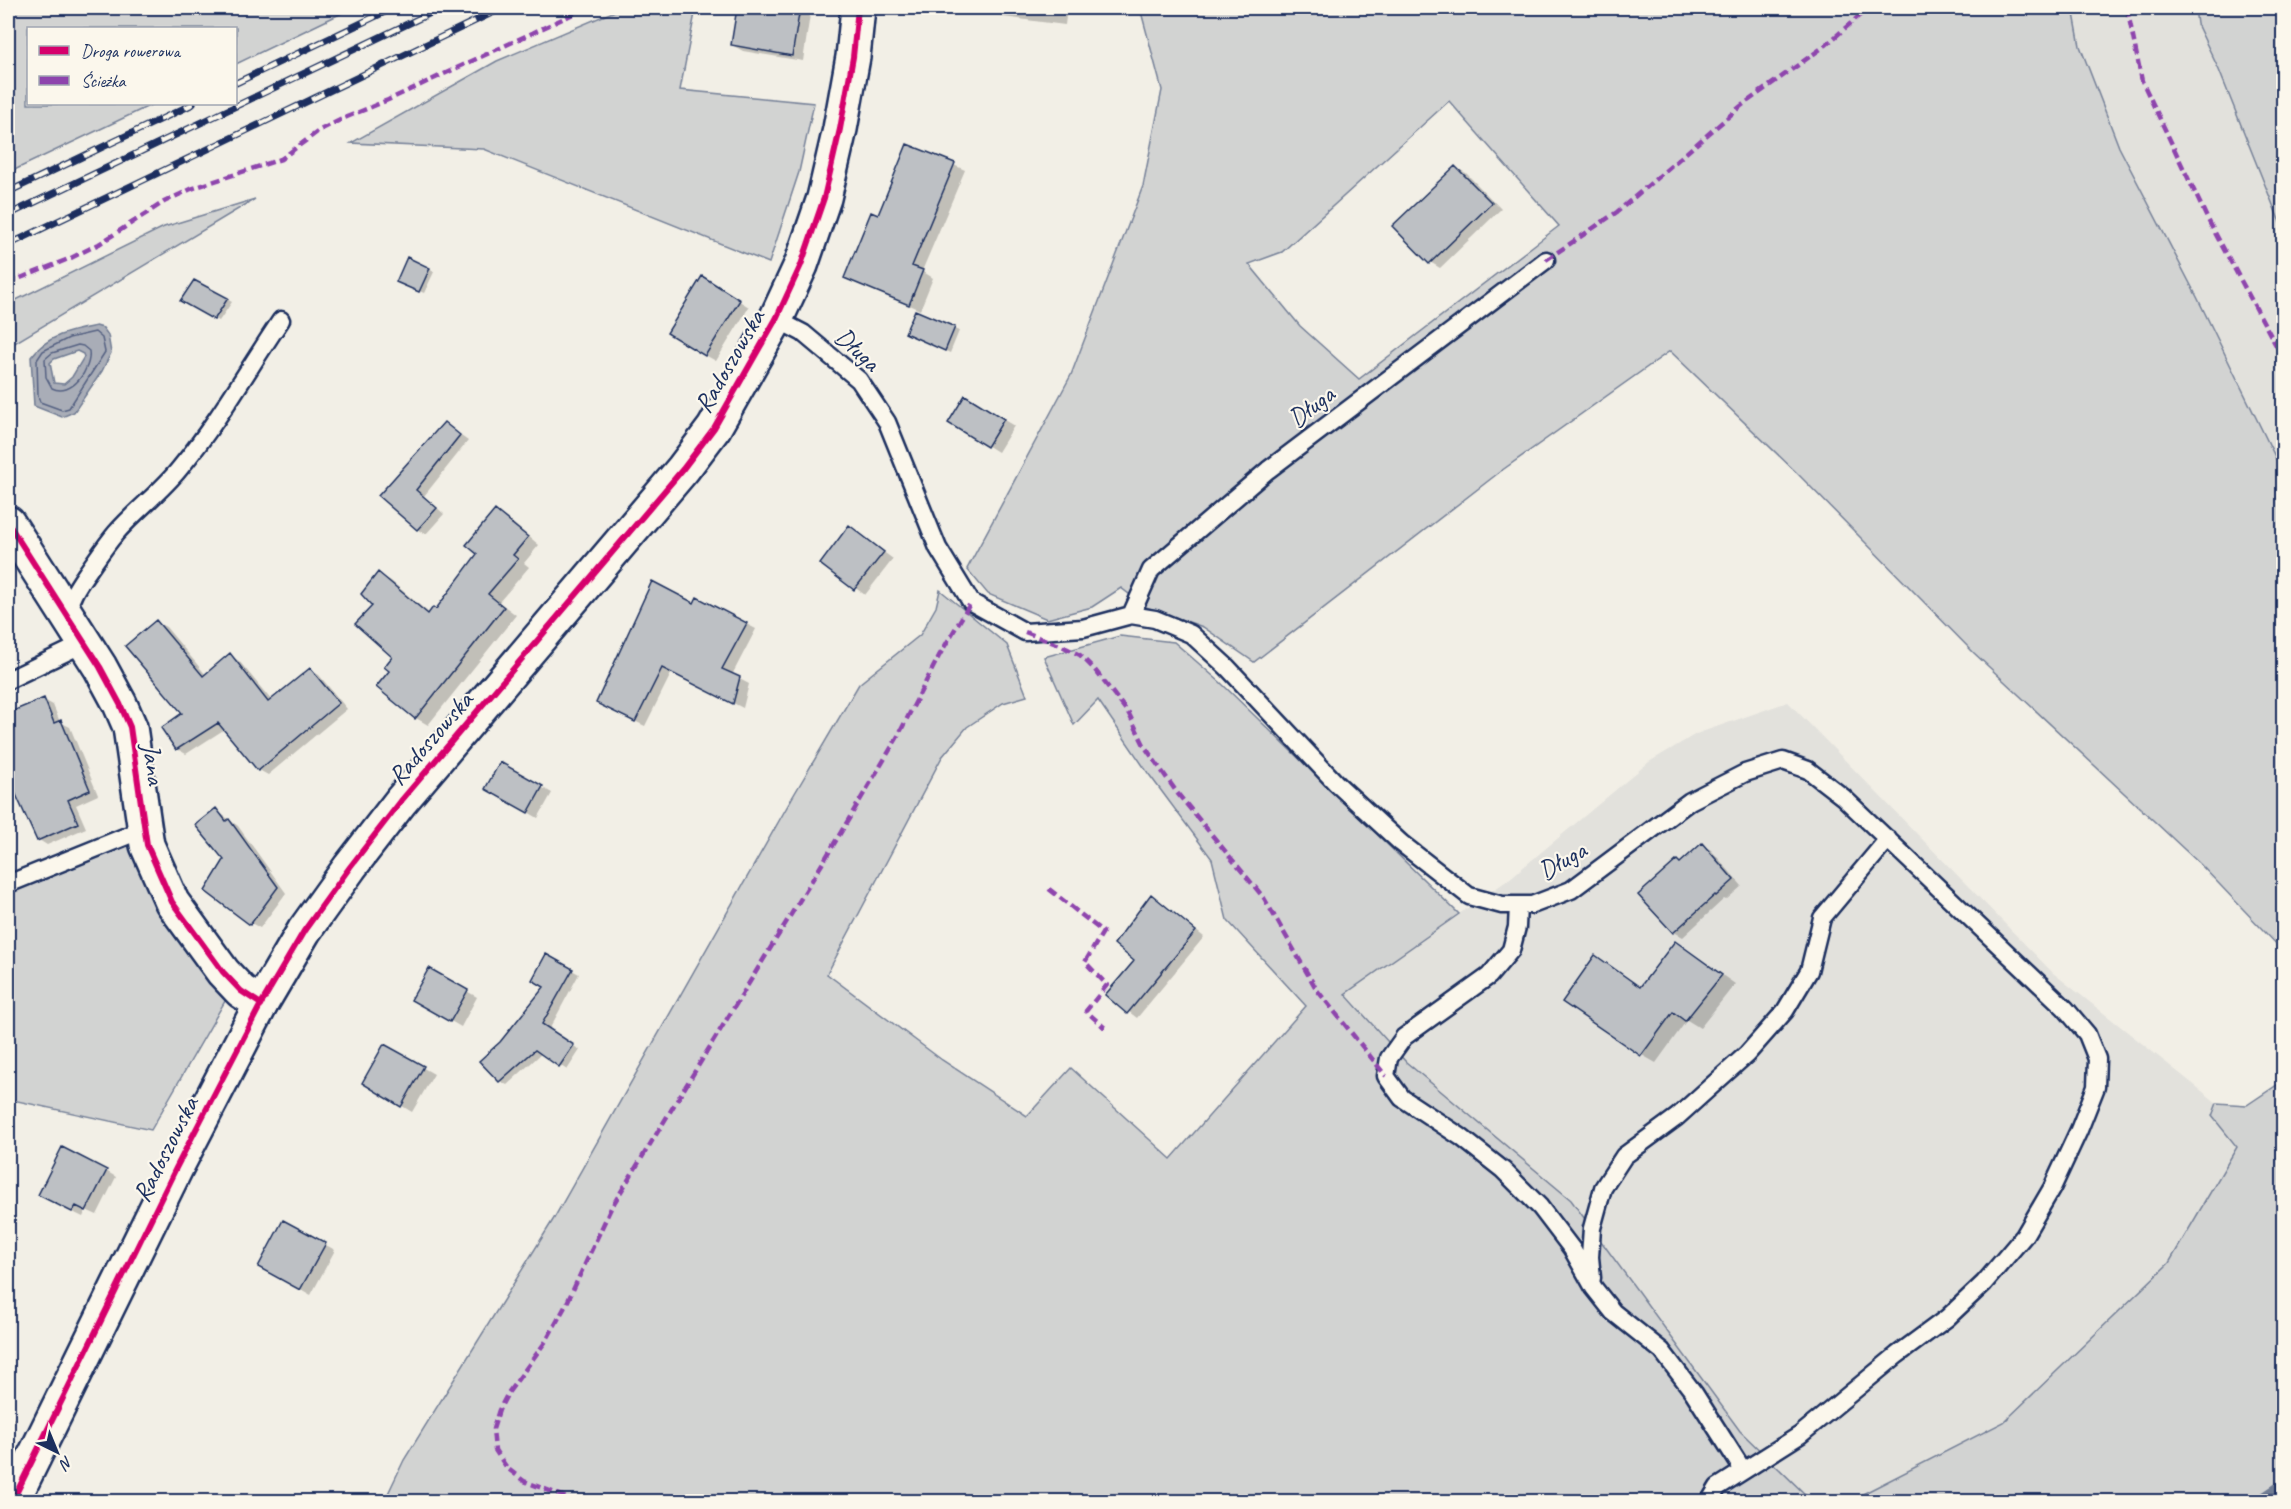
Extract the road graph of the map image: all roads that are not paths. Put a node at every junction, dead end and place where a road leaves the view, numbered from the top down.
1 (858, 8) edge
2 (1546, 260) dead end
3 (776, 318) junction
4 (281, 320) dead end
5 (8, 523) edge
6 (67, 615) junction
7 (1131, 615) junction
8 (85, 643) junction
9 (8, 680) edge
10 (144, 829) junction
11 (1888, 839) junction
12 (8, 884) edge
13 (1518, 905) junction
14 (261, 1004) junction
15 (1594, 1288) junction
16 (1743, 1470) junction
17 (12, 1502) edge
18 (1709, 1502) edge

1 - 3 street, Radoszowska
2 - 7 lane, Długa
3 - 7 lane, Długa
3 - 14 street, Radoszowska
4 - 6 lane
5 - 6 street, Jana
6 - 8 street, Jana
7 - 13 lane, Długa
8 - 9 lane
8 - 10 street, Jana
10 - 12 lane
10 - 14 street, Jana
11 - 13 lane, Długa
11 - 15 lane
11 - 16 lane, Długa
13 - 15 lane
14 - 17 street, Radoszowska
15 - 16 lane
16 - 18 lane, Długa

